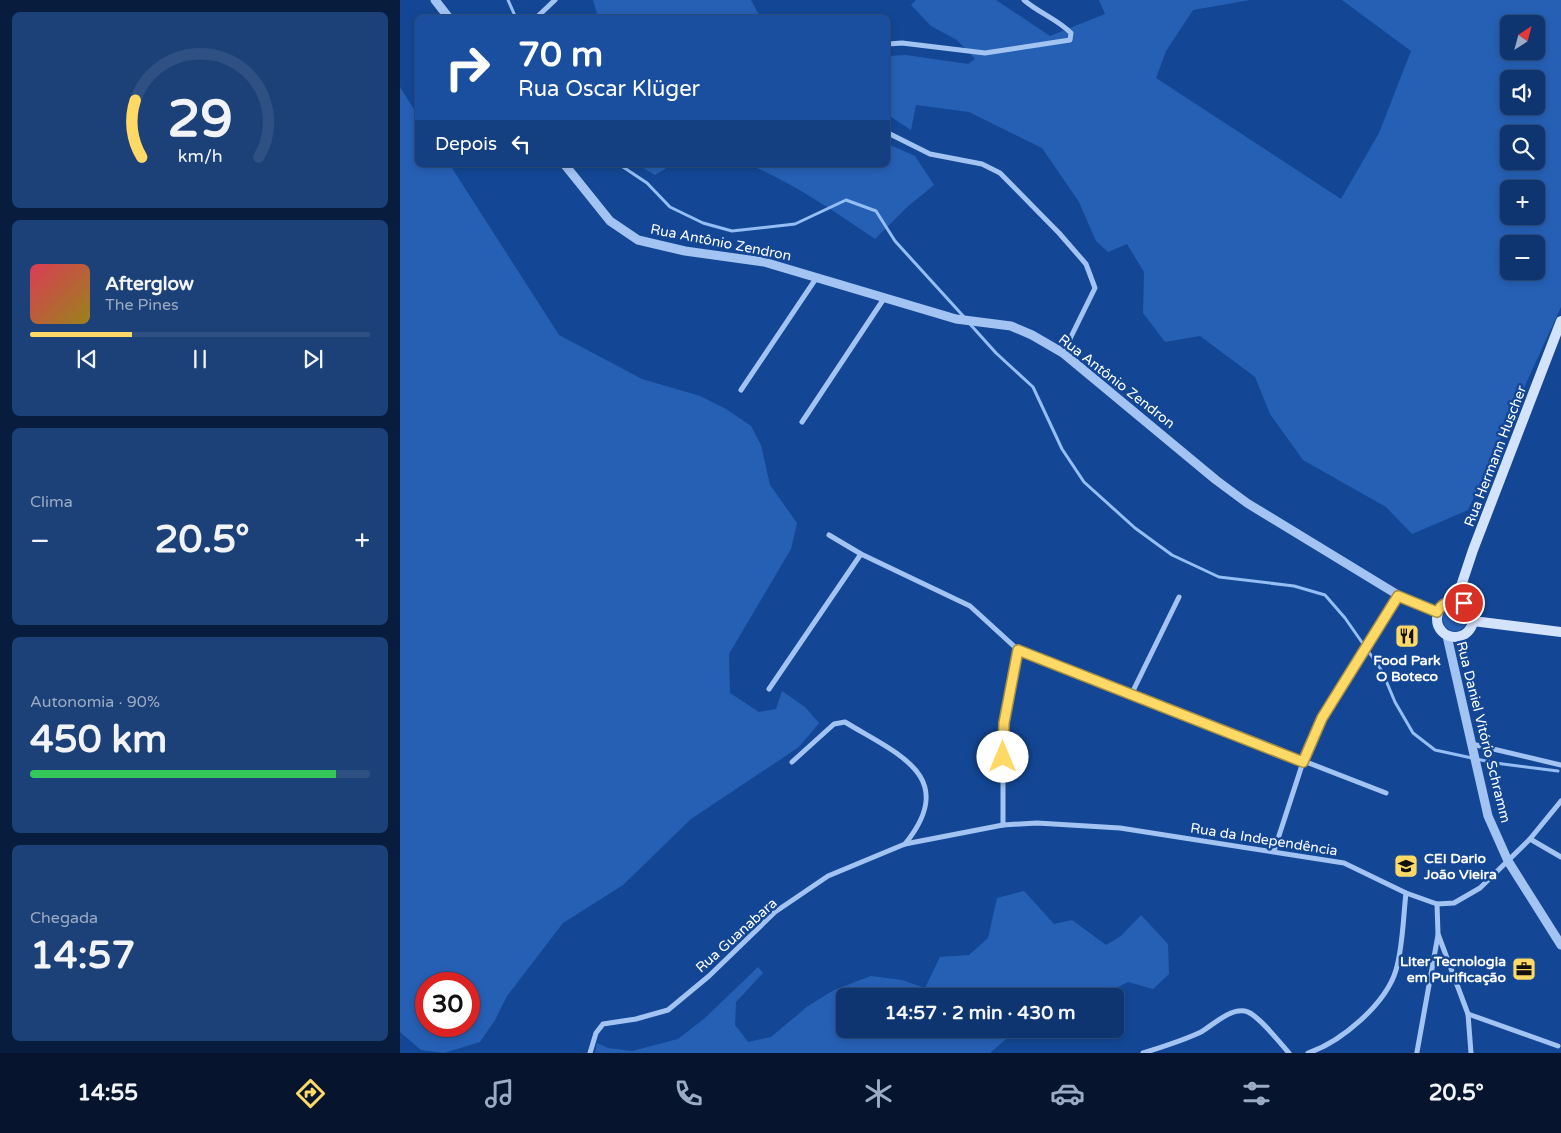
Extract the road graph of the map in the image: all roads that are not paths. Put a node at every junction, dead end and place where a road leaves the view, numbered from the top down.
1 (435, 0) edge
2 (555, 0) edge
3 (1024, 0) edge
4 (447, 15) edge
5 (539, 15) edge
6 (890, 44) edge
7 (890, 134) edge
8 (567, 167) edge
9 (817, 277) junction
10 (885, 296) junction
11 (1561, 321) edge
12 (1063, 353) junction
13 (741, 390) dead end
14 (802, 422) dead end
15 (829, 535) dead end
16 (861, 554) junction
17 (1398, 596) junction
18 (1178, 597) dead end
19 (1456, 601) junction
20 (1437, 612) junction
21 (1473, 622) junction
22 (1561, 632) edge
23 (1447, 636) junction
24 (1018, 650) junction
25 (768, 689) dead end
26 (1131, 695) junction
27 (1472, 747) junction
28 (792, 762) dead end
29 (1303, 762) junction
30 (1561, 765) edge
31 (1386, 794) dead end
32 (1561, 801) edge
33 (1003, 825) junction
34 (1530, 839) junction
35 (905, 844) junction
36 (1274, 851) junction
37 (1561, 857) edge
38 (1508, 861) junction
39 (1406, 893) junction
40 (1437, 904) junction
41 (1438, 934) junction
42 (1561, 945) edge
43 (1468, 1014) junction
44 (1558, 1046) dead end
45 (1417, 1052) edge
46 (590, 1053) edge
47 (1143, 1053) edge
48 (1289, 1053) edge
49 (1308, 1053) edge
50 (1471, 1053) edge

1 - 4 street
2 - 5 street
3 - 6 street
7 - 12 street
8 - 9 street, Rua Antônio Zendron
9 - 10 street, Rua Antônio Zendron
9 - 13 street
10 - 12 street, Rua Antônio Zendron
10 - 14 street
11 - 19 main road, Rua Hermann Huscher
12 - 17 street, Rua Antônio Zendron
15 - 16 street
16 - 24 street
16 - 25 street
17 - 20 street, Rua Antônio Zendron
17 - 29 street
18 - 26 street
19 - 20 main road
19 - 21 main road
20 - 23 main road
21 - 22 main road
21 - 23 main road
23 - 27 street, Rua Daniel Vitório Schramm
24 - 26 street
24 - 33 street
26 - 29 street
27 - 30 street
27 - 38 street, Rua Daniel Vitório Schramm
28 - 35 street
29 - 31 street
29 - 36 street
32 - 34 street
33 - 35 street, Rua Guanabara
33 - 36 street, Rua da Independência
34 - 37 street
34 - 38 street
35 - 46 street, Rua Guanabara
36 - 39 street, Rua da Independência
38 - 40 street
38 - 42 street, Rua Daniel Vitório Schramm
39 - 40 street, Rua da Independência
39 - 49 street
40 - 41 street
41 - 43 street
41 - 45 street
43 - 44 street
43 - 50 street
47 - 48 street

